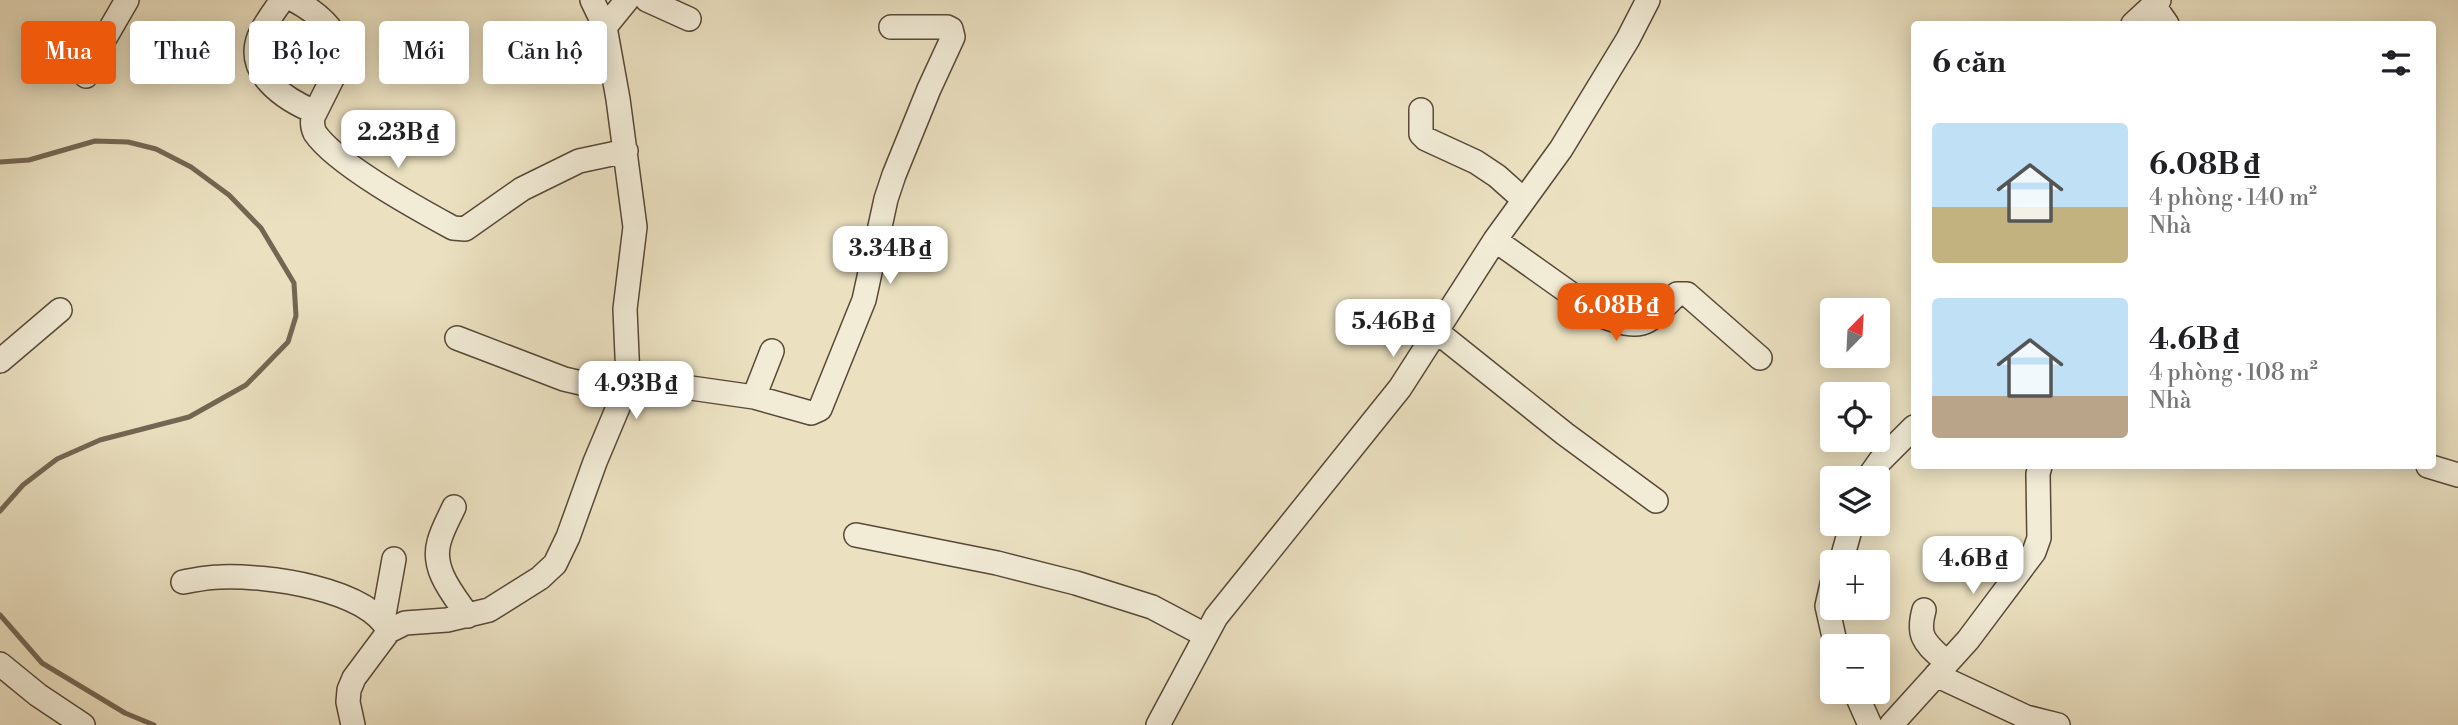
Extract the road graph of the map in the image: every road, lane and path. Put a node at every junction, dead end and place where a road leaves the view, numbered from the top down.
1 (127, 0) edge
2 (282, 0) edge
3 (294, 0) edge
4 (592, 0) edge
5 (627, 0) edge
6 (648, 0) edge
7 (1648, 0) edge
8 (2156, 2) edge
9 (689, 19) dead end
10 (115, 21) edge
11 (602, 21) edge
12 (2136, 21) edge
13 (2166, 21) edge
14 (607, 25) edge
15 (891, 27) dead end
16 (607, 39) edge
17 (1421, 110) dead end
18 (315, 113) junction
19 (626, 150) junction
20 (1524, 200) junction
21 (1495, 240) junction
22 (60, 310) dead end
23 (1436, 331) junction
24 (457, 338) dead end
25 (772, 351) dead end
26 (1760, 358) dead end
27 (0, 361) edge
28 (626, 386) junction
29 (754, 397) junction
30 (1911, 430) edge
31 (1876, 466) edge
32 (2436, 468) edge
33 (2039, 469) edge
34 (2458, 475) edge
35 (1656, 501) dead end
36 (454, 507) dead end
37 (856, 535) dead end
38 (394, 559) dead end
39 (183, 582) dead end
40 (1924, 610) dead end
41 (468, 616) junction
42 (386, 626) junction
43 (1205, 635) junction
44 (0, 664) edge
45 (1941, 669) junction
46 (1861, 704) edge
47 (77, 723) edge
48 (354, 725) edge
49 (1158, 725) edge
50 (1870, 725) edge
51 (1891, 725) edge
52 (2058, 725) edge

1 - 10 street
2 - 18 street
3 - 18 street
4 - 11 street
5 - 14 street
6 - 9 street
7 - 20 street
8 - 12 street
8 - 13 street
15 - 29 street
16 - 19 street
17 - 20 street
18 - 19 street
19 - 28 street
20 - 21 street
21 - 23 street
21 - 26 street
22 - 27 street
23 - 35 street
23 - 43 street
24 - 28 street
25 - 29 street
28 - 29 street
28 - 41 street
30 - 31 street
32 - 34 street
33 - 45 street
36 - 41 street
37 - 43 street
38 - 42 street
39 - 42 street
40 - 45 street
41 - 42 street
42 - 48 street
43 - 49 street
44 - 47 street
45 - 51 street
45 - 52 street
46 - 50 street

